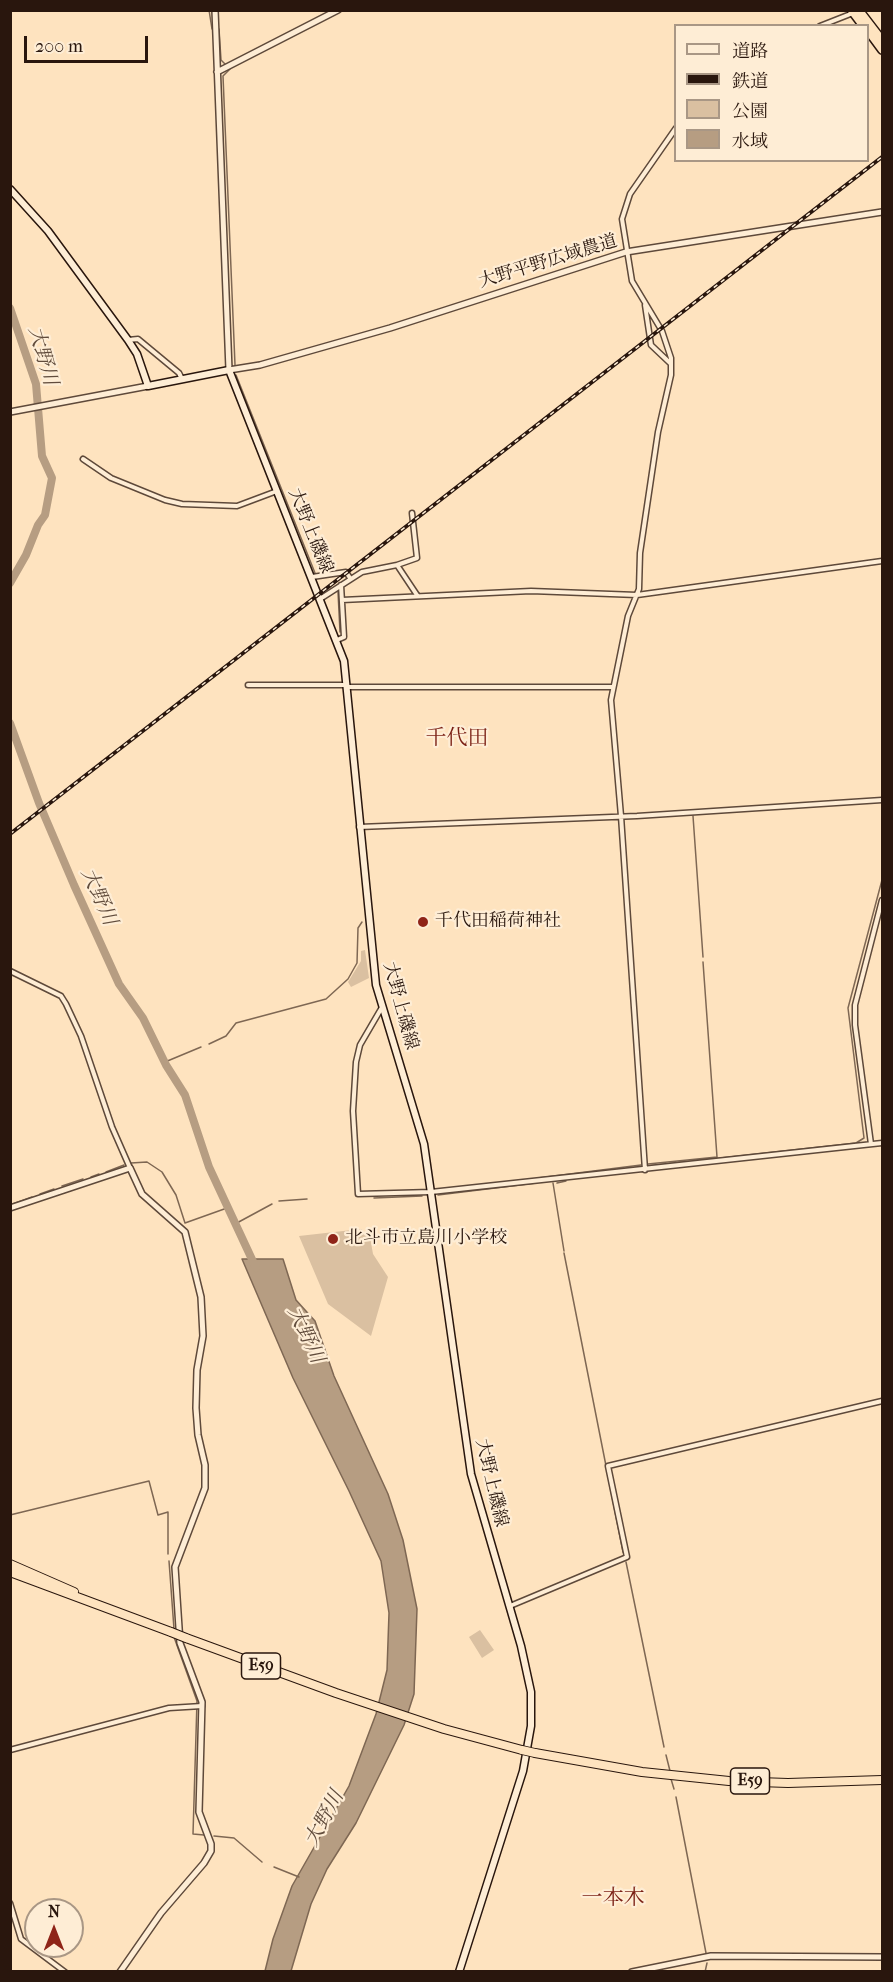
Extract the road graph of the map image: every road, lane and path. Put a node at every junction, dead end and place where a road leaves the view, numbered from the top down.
1 (215, 10) edge
2 (338, 10) edge
3 (854, 11) edge
4 (824, 24) edge
5 (862, 24) edge
6 (867, 24) edge
7 (869, 27) edge
8 (869, 34) edge
9 (882, 40) edge
10 (882, 50) edge
11 (217, 72) junction
12 (674, 129) edge
13 (10, 189) edge
14 (882, 212) edge
15 (626, 252) junction
16 (645, 303) junction
17 (128, 340) junction
18 (671, 364) junction
19 (229, 370) junction
20 (182, 380) junction
21 (148, 386) junction
22 (10, 412) edge
23 (83, 459) dead end
24 (278, 490) junction
25 (412, 513) dead end
26 (882, 561) edge
27 (398, 565) junction
28 (312, 577) junction
29 (350, 578) junction
30 (341, 584) junction
31 (417, 595) junction
32 (637, 595) junction
33 (320, 599) junction
34 (342, 600) junction
35 (337, 640) junction
36 (248, 685) dead end
37 (348, 686) junction
38 (613, 687) junction
39 (882, 800) edge
40 (621, 816) junction
41 (359, 827) junction
42 (882, 900) edge
43 (10, 970) edge
44 (381, 1008) junction
45 (882, 1143) edge
46 (871, 1144) junction
47 (129, 1168) junction
48 (645, 1170) junction
49 (431, 1191) junction
50 (10, 1208) edge
51 (882, 1401) edge
52 (10, 1564) edge
53 (10, 1572) edge
54 (509, 1606) junction
55 (130, 1617) junction
56 (198, 1705) junction
57 (10, 1750) edge
58 (882, 1780) edge
59 (10, 1903) edge
60 (882, 1957) edge
61 (65, 1971) edge
62 (120, 1971) edge
63 (459, 1971) edge
64 (632, 1971) edge

1 - 11 street
2 - 11 street
3 - 4 street
3 - 5 highway
3 - 6 highway
7 - 9 highway
8 - 10 highway
11 - 19 street
12 - 15 street
13 - 17 main road
14 - 15 street, 大野平野広域農道
15 - 16 street
15 - 19 street, 大野平野広域農道
16 - 18 street
16 - 18 street
17 - 20 street
17 - 21 main road
18 - 32 street
19 - 20 main road
19 - 24 main road, 大野上磯線
20 - 21 main road
21 - 22 street
23 - 24 street
24 - 28 main road, 大野上磯線
25 - 27 street
26 - 32 street
27 - 29 street
27 - 31 street
28 - 29 street
28 - 33 main road, 大野上磯線
29 - 30 street
30 - 33 street
30 - 34 street
31 - 32 street
31 - 34 street
32 - 38 street
33 - 35 main road, 大野上磯線
34 - 35 street
35 - 37 main road, 大野上磯線
36 - 37 street
37 - 38 street
37 - 41 main road, 大野上磯線
38 - 40 street
39 - 40 street
40 - 41 street
40 - 48 street
41 - 44 main road, 大野上磯線
42 - 46 street
43 - 47 street
44 - 49 main road, 大野上磯線
44 - 49 street
45 - 46 street
46 - 48 street
47 - 50 street
47 - 56 street
48 - 49 street
49 - 54 main road, 大野上磯線
51 - 54 street
52 - 55 highway, E59
53 - 55 highway, E59
54 - 63 main road, 大野上磯線
55 - 58 highway, E59, bridge
56 - 57 street
56 - 62 street
59 - 61 street
60 - 64 street

